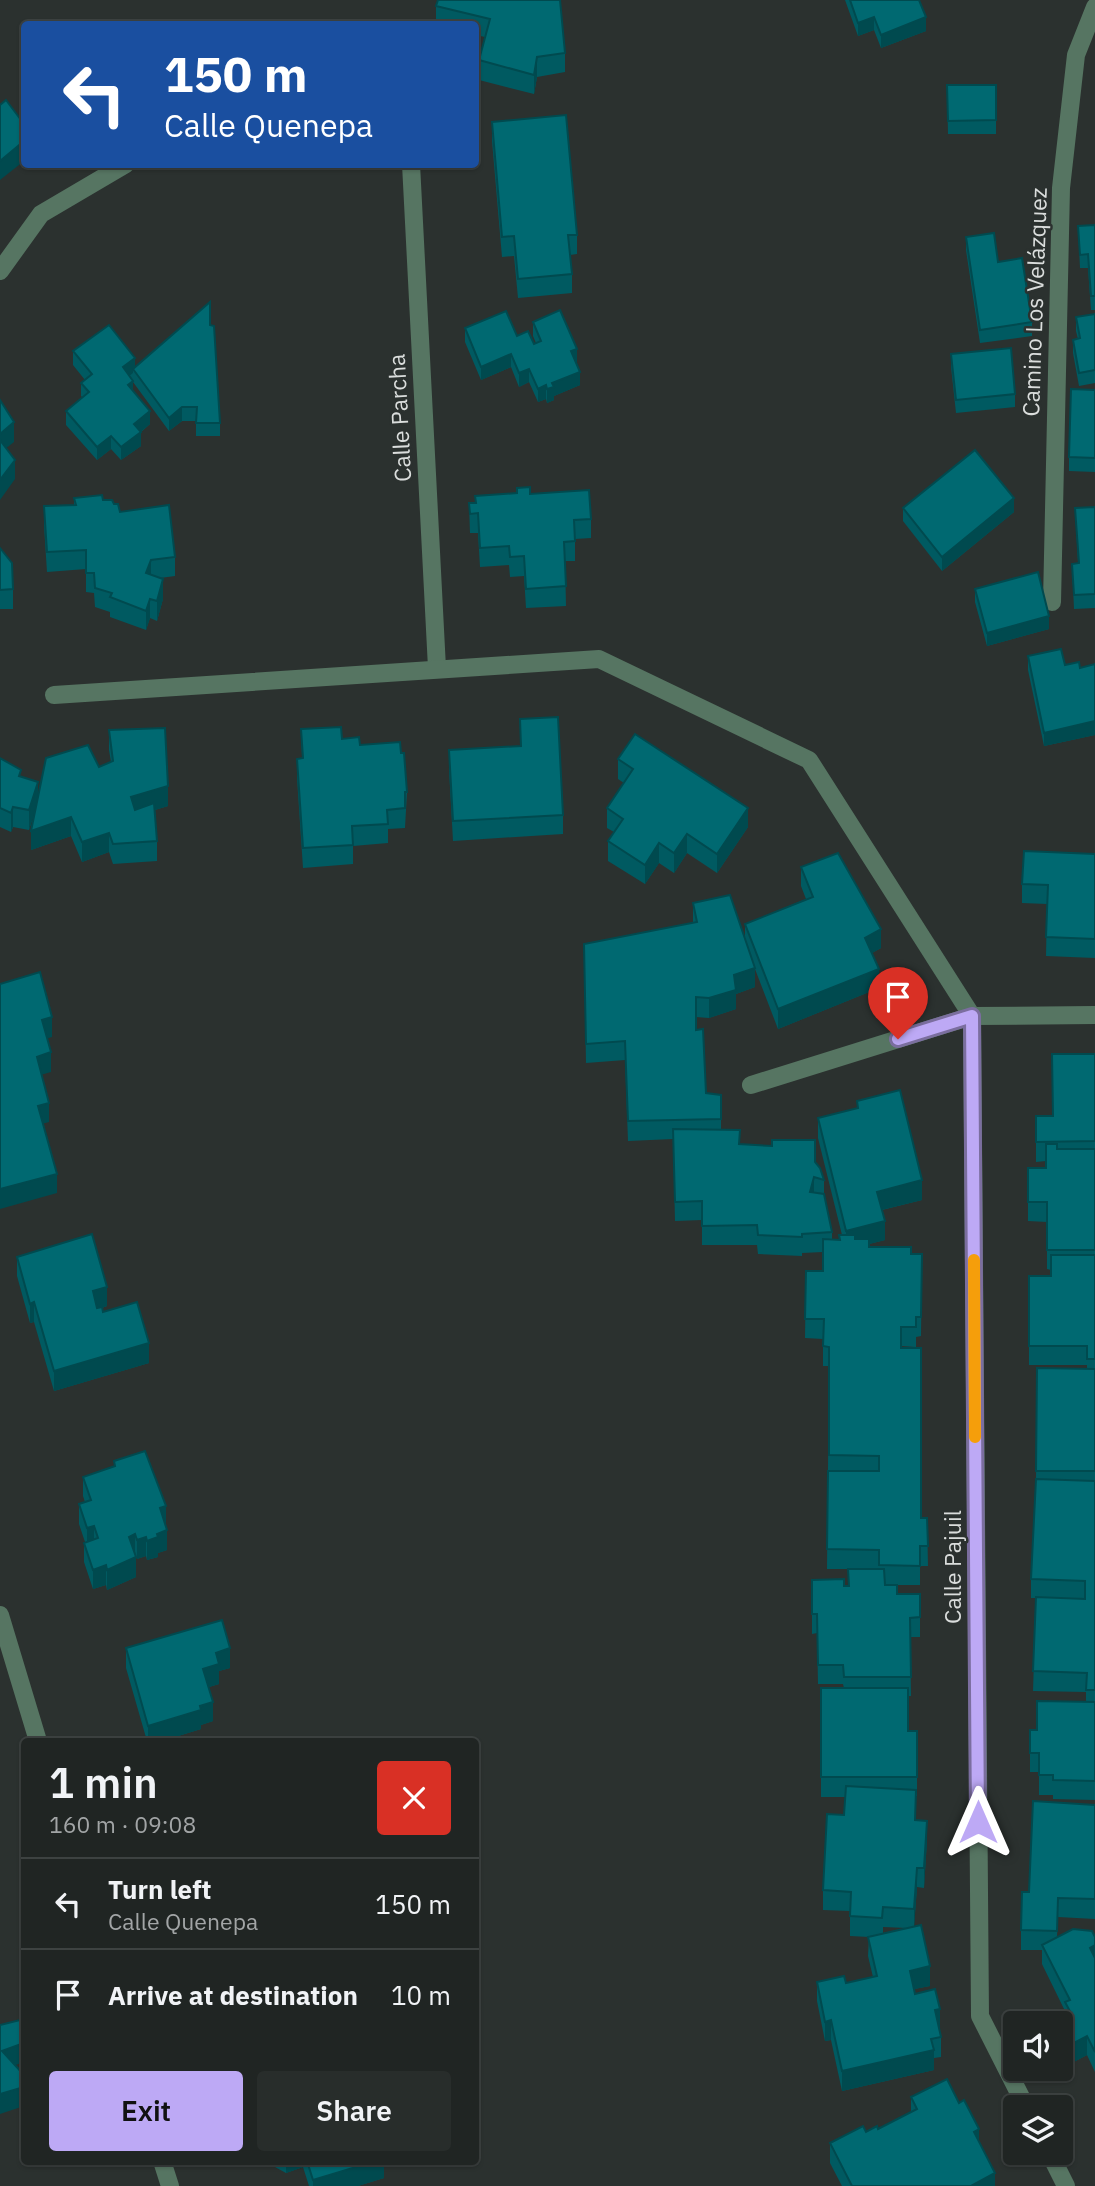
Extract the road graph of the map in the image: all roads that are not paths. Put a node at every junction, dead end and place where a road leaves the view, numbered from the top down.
1 (1095, 7) edge
2 (119, 168) edge
3 (411, 168) edge
4 (0, 271) edge
5 (1052, 602) dead end
6 (437, 668) junction
7 (54, 695) dead end
8 (1095, 1015) edge
9 (972, 1016) junction
10 (751, 1085) dead end
11 (0, 1615) edge
12 (37, 1738) edge
13 (1020, 2095) edge
14 (163, 2165) edge
15 (1056, 2165) edge
16 (170, 2186) edge
17 (1066, 2186) edge

1 - 5 street, Camino Los Velázquez
2 - 4 street
3 - 6 street, Calle Parcha
6 - 7 street
6 - 9 street
8 - 9 street
9 - 10 street
9 - 13 street, Calle Pajuil
11 - 12 street
14 - 16 street
15 - 17 street

